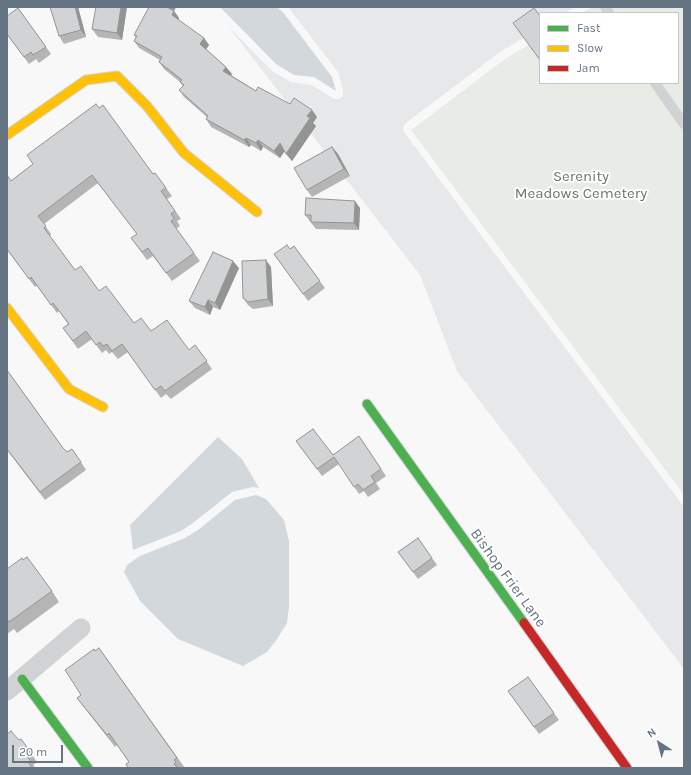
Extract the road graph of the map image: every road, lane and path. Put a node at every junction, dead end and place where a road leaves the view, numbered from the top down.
1 (656, 84) edge
2 (684, 124) edge
3 (7, 136) edge
4 (257, 212) dead end
5 (7, 308) edge
6 (367, 404) dead end
7 (103, 407) dead end
8 (82, 628) dead end
9 (22, 679) junction
10 (7, 692) edge
11 (88, 768) edge
12 (627, 768) edge

1 - 2 lane
3 - 4 street
5 - 7 street
6 - 12 street, Bishop Frier Lane
8 - 9 street
9 - 10 street
9 - 11 street

